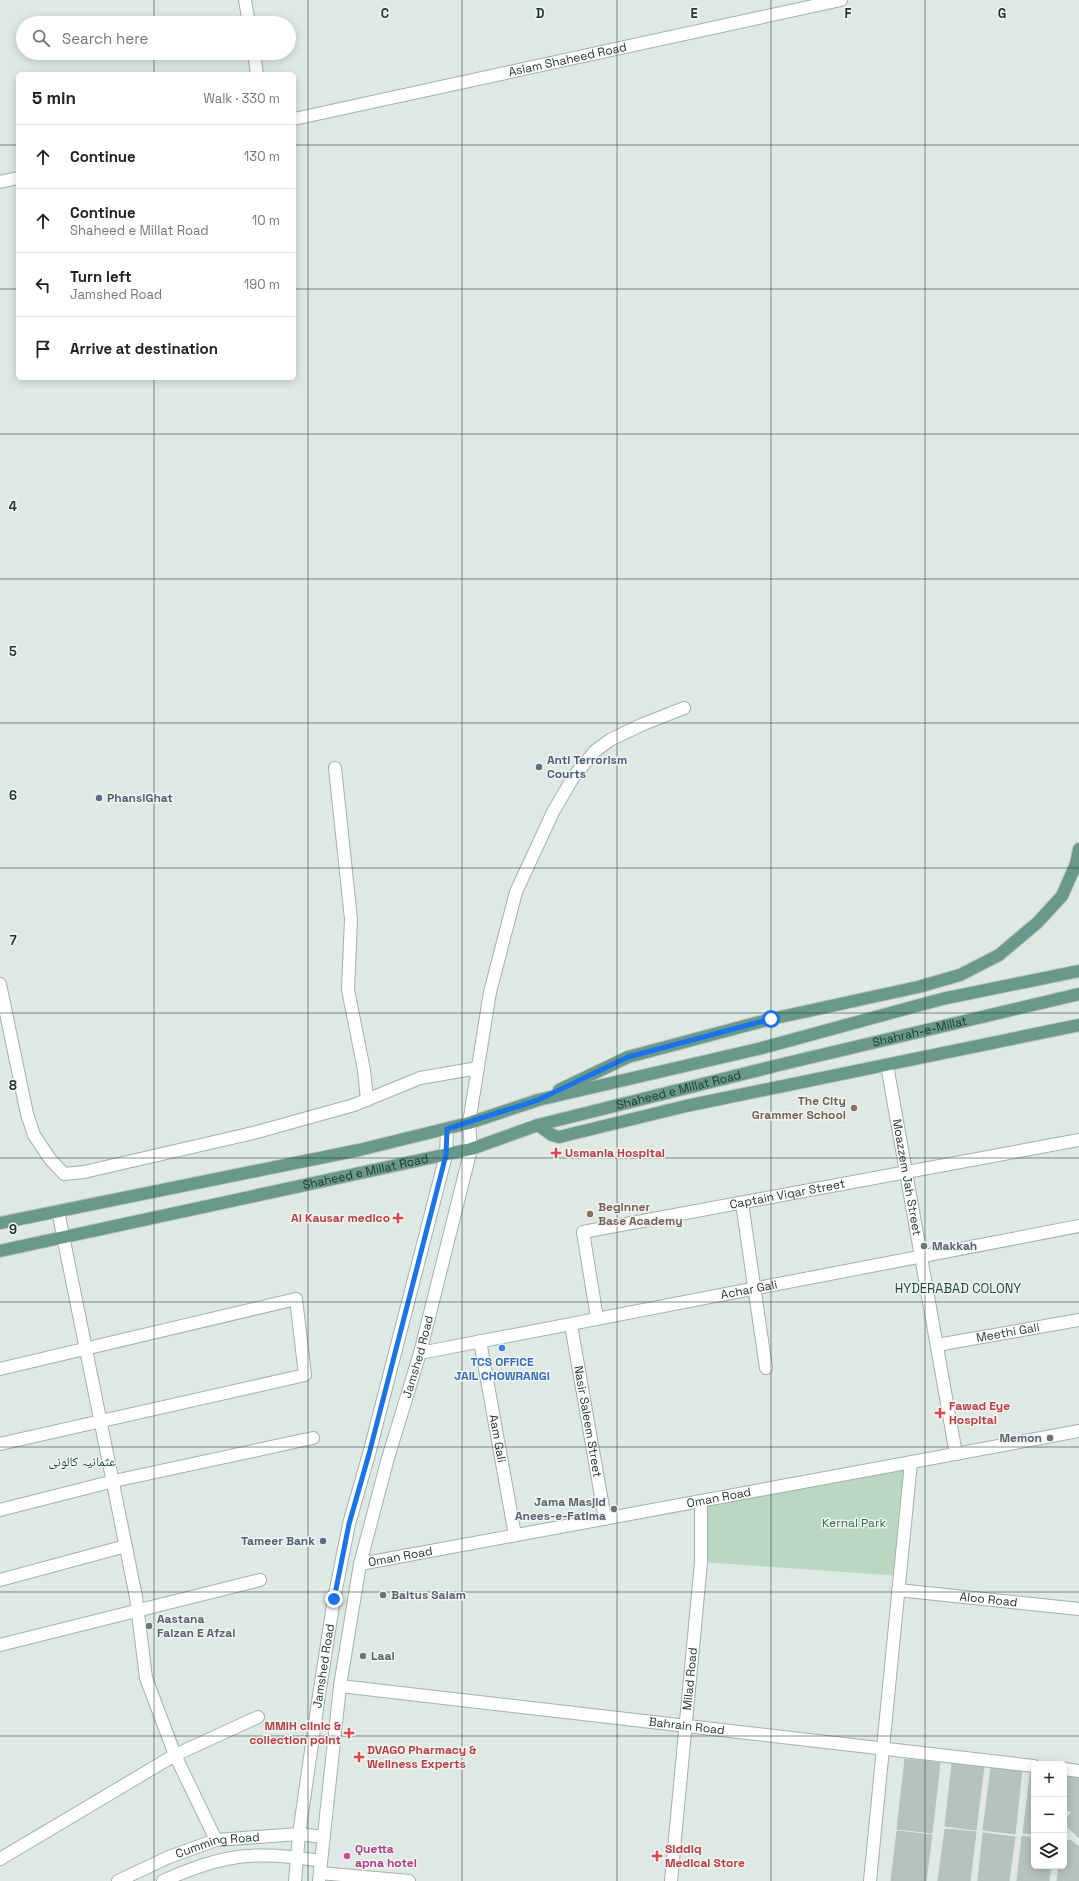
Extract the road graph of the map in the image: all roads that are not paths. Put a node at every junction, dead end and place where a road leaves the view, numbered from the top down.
1 (245, 0) edge
2 (841, 0) edge
3 (248, 16) edge
4 (255, 60) edge
5 (257, 72) edge
6 (296, 119) edge
7 (16, 178) edge
8 (0, 182) edge
9 (684, 708) dead end
10 (335, 768) dead end
11 (1079, 849) edge
12 (1079, 971) edge
13 (0, 984) edge
14 (1079, 994) edge
15 (1079, 1025) edge
16 (867, 1045) joint
17 (887, 1065) junction
18 (478, 1068) junction
19 (367, 1100) junction
20 (538, 1100) junction
21 (469, 1123) junction
22 (538, 1125) junction
23 (447, 1129) junction
24 (1079, 1140) edge
25 (471, 1144) junction
26 (446, 1155) junction
27 (906, 1173) junction
28 (742, 1203) junction
29 (58, 1211) junction
30 (0, 1223) edge
31 (1079, 1226) edge
32 (64, 1237) junction
33 (0, 1251) edge
34 (921, 1256) junction
35 (753, 1288) junction
36 (597, 1318) junction
37 (1079, 1320) edge
38 (571, 1324) junction
39 (480, 1341) junction
40 (937, 1345) junction
41 (87, 1348) junction
42 (420, 1353) junction
43 (766, 1368) dead end
44 (0, 1369) edge
45 (102, 1420) junction
46 (1079, 1431) edge
47 (313, 1438) dead end
48 (0, 1444) edge
49 (956, 1454) junction
50 (911, 1462) junction
51 (114, 1481) junction
52 (701, 1501) junction
53 (0, 1510) edge
54 (605, 1519) junction
55 (515, 1535) junction
56 (126, 1546) junction
57 (360, 1564) junction
58 (0, 1580) edge
59 (260, 1580) dead end
60 (898, 1590) junction
61 (1079, 1609) edge
62 (138, 1610) junction
63 (0, 1646) edge
64 (340, 1686) junction
65 (258, 1718) dead end
66 (685, 1726) junction
67 (883, 1748) junction
68 (175, 1755) junction
69 (1031, 1766) edge
70 (1067, 1769) edge
71 (1079, 1771) edge
72 (299, 1834) junction
73 (323, 1837) junction
74 (216, 1840) junction
75 (297, 1857) junction
76 (0, 1859) edge
77 (320, 1872) edge
78 (118, 1881) edge
79 (163, 1881) edge
80 (295, 1881) edge
81 (409, 1881) edge
82 (670, 1881) edge
83 (870, 1881) edge

1 - 3 street
2 - 6 street, Aslam Shaheed Road
4 - 5 street
7 - 8 street
9 - 18 street
10 - 19 street
11 - 20 main road
12 - 20 main road
13 - 19 street
14 - 16 main road, Shahrah-e-Millat
15 - 17 main road
16 - 22 main road, Shaheed e Millat Road
17 - 22 main road
17 - 27 street, Moazzem Jah Street
18 - 19 street
18 - 21 street
20 - 21 main road, Shaheed e Millat Road
21 - 23 main road, Shaheed e Millat Road
21 - 25 street
22 - 25 main road, Shaheed e Millat Road
23 - 26 street, Jamshed Road
23 - 29 main road, Shaheed e Millat Road
24 - 27 street, Captain Viqar Street
25 - 26 main road, Shaheed e Millat Road
25 - 42 street, Jamshed Road
26 - 32 main road, Shaheed e Millat Road
26 - 72 street, Jamshed Road
27 - 28 street, Captain Viqar Street
27 - 34 street, Moazzem Jah Street
28 - 35 street
28 - 36 street, Captain Viqar Street
29 - 30 main road, Shaheed e Millat Road
29 - 32 street
31 - 34 street, Achar Gali
32 - 33 main road, Shaheed e Millat Road
32 - 41 street
34 - 35 street, Achar Gali
34 - 40 street, Moazzem Jah Street
35 - 36 street, Achar Gali
35 - 43 street
36 - 38 street, Achar Gali
37 - 40 street, Meethi Gali
38 - 39 street, Achar Gali
38 - 54 street, Nasir Saleem Street
39 - 42 street, Achar Gali
39 - 55 street, Aam Gali
40 - 49 street, Moazzem Jah Street
41 - 44 street
41 - 45 street
41 - 45 street
42 - 57 street, Jamshed Road
45 - 48 street
45 - 51 street
46 - 49 street, Oman Road
47 - 51 street
49 - 50 street, Oman Road
50 - 52 street, Oman Road
50 - 60 street
51 - 53 street
51 - 56 street
52 - 54 street, Oman Road
52 - 66 street, Milad Road
54 - 55 street, Oman Road
55 - 57 street, Oman Road
56 - 58 street
56 - 62 street
57 - 64 street, Jamshed Road
59 - 62 street
60 - 61 street, Aloo Road
60 - 67 street
62 - 63 street
62 - 68 street
64 - 66 street, Bahrain Road
64 - 73 street, Jamshed Road
65 - 68 street
66 - 67 street, Bahrain Road
66 - 82 street, Milad Road
67 - 69 street, Bahrain Road
67 - 83 street
68 - 74 street
68 - 76 street
70 - 71 street
72 - 73 street, Cumming Road
72 - 74 street, Cumming Road
72 - 75 street, Jamshed Road
73 - 77 street, Jamshed Road
74 - 78 street, Cumming Road
75 - 77 street, Cumming Road
75 - 79 street, Cumming Road
75 - 80 street, Jamshed Road
77 - 81 street, Cumming Road

